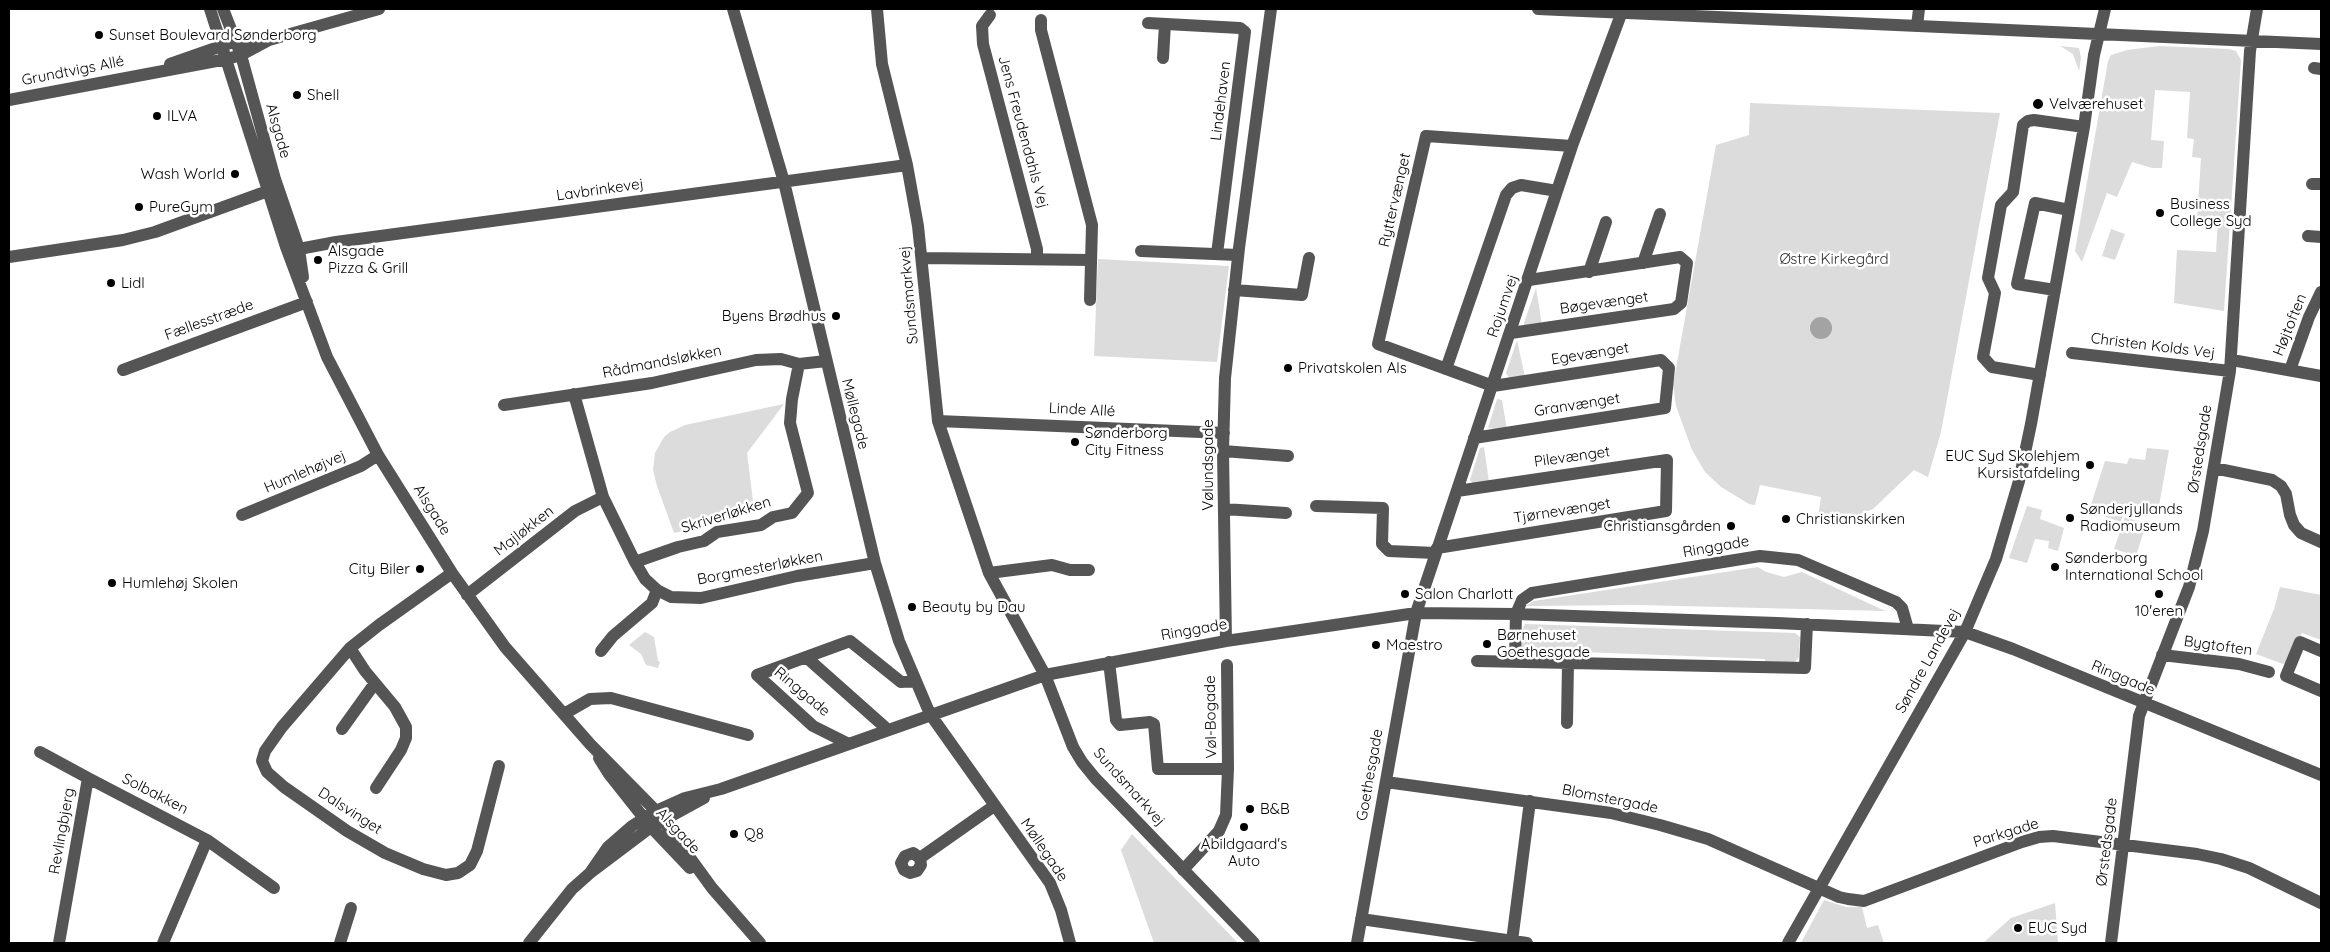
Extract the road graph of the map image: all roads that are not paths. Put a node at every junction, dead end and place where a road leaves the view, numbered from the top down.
1 (210, 9) edge
2 (217, 9) edge
3 (223, 9) edge
4 (379, 9) edge
5 (733, 9) edge
6 (877, 9) edge
7 (1271, 9) edge
8 (1538, 9) edge
9 (1919, 9) edge
10 (2105, 9) edge
11 (2257, 9) edge
12 (1622, 10) edge
13 (1799, 14) edge
14 (990, 15) dead end
15 (1814, 15) edge
16 (1041, 20) dead end
17 (1148, 23) dead end
18 (1165, 24) junction
19 (1917, 26) junction
20 (2100, 34) junction
21 (269, 40) junction
22 (2251, 41) junction
23 (229, 43) junction
24 (2321, 44) edge
25 (234, 57) junction
26 (1163, 58) dead end
27 (143, 75) junction
28 (9, 100) edge
29 (2084, 127) junction
30 (1572, 146) junction
31 (907, 165) junction
32 (784, 182) junction
33 (273, 189) junction
34 (1558, 191) junction
35 (2069, 210) junction
36 (1660, 214) dead end
37 (1606, 222) dead end
38 (2308, 236) dead end
39 (2321, 237) edge
40 (299, 249) junction
41 (1141, 251) dead end
42 (1217, 254) junction
43 (1238, 255) junction
44 (9, 257) edge
45 (923, 258) junction
46 (1309, 258) dead end
47 (1037, 259) junction
48 (1091, 260) junction
49 (1643, 263) junction
50 (1589, 272) junction
51 (1529, 280) junction
52 (1234, 290) junction
53 (2055, 290) junction
54 (2321, 292) edge
55 (1090, 300) dead end
56 (307, 302) junction
57 (1511, 333) junction
58 (2072, 352) dead end
59 (826, 361) junction
60 (799, 364) junction
61 (2231, 366) junction
62 (1446, 368) junction
63 (123, 370) dead end
64 (2290, 370) junction
65 (2040, 375) junction
66 (2321, 376) edge
67 (1493, 386) junction
68 (1667, 387) joint
69 (574, 394) junction
70 (504, 405) dead end
71 (938, 421) junction
72 (1224, 432) junction
73 (1474, 438) junction
74 (1223, 451) junction
75 (378, 455) junction
76 (1288, 456) dead end
77 (2214, 468) junction
78 (1665, 484) joint
79 (1457, 491) junction
80 (603, 497) junction
81 (1316, 506) dead end
82 (1224, 509) junction
83 (1286, 513) dead end
84 (242, 515) dead end
85 (2321, 542) edge
86 (1436, 550) junction
87 (635, 562) junction
88 (875, 562) junction
89 (1090, 570) dead end
90 (452, 573) junction
91 (989, 573) junction
92 (657, 590) junction
93 (467, 595) junction
94 (1416, 613) junction
95 (1516, 614) junction
96 (1807, 624) junction
97 (1908, 629) junction
98 (1965, 632) junction
99 (1226, 641) junction
100 (350, 648) junction
101 (601, 651) dead end
102 (2321, 651) edge
103 (2162, 655) junction
104 (806, 657) junction
105 (1477, 660) dead end
106 (1515, 661) junction
107 (1109, 662) junction
108 (1568, 662) junction
109 (1227, 665) dead end
110 (2269, 672) dead end
111 (1045, 675) junction
112 (916, 682) junction
113 (375, 683) junction
114 (2321, 691) edge
115 (2142, 704) junction
116 (564, 714) junction
117 (930, 714) junction
118 (1567, 723) dead end
119 (342, 729) dead end
120 (887, 729) junction
121 (748, 735) dead end
122 (847, 743) junction
123 (590, 744) junction
124 (40, 752) dead end
125 (499, 766) dead end
126 (1228, 769) junction
127 (2321, 775) edge
128 (88, 778) junction
129 (1386, 782) junction
130 (376, 788) dead end
131 (1530, 801) junction
132 (994, 806) junction
133 (660, 816) junction
134 (648, 822) junction
135 (207, 840) junction
136 (2123, 845) junction
137 (920, 858) dead end
138 (1183, 870) junction
139 (1819, 887) junction
140 (274, 888) dead end
141 (712, 888) junction
142 (2321, 903) edge
143 (352, 908) dead end
144 (1361, 919) junction
145 (1512, 941) junction
146 (59, 943) edge
147 (162, 943) edge
148 (340, 943) edge
149 (529, 943) edge
150 (760, 943) edge
151 (1070, 943) edge
152 (1254, 943) edge
153 (1356, 943) edge
154 (1527, 943) edge
155 (1788, 943) edge
156 (2111, 943) edge

1 - 23 street
2 - 23 street
3 - 23 street
4 - 21 street, Grundtvigs Allé
5 - 32 street, Møllegade
6 - 31 street, Sundsmarkvej
7 - 43 street, Vølundsgade
8 - 12 street
9 - 19 street
10 - 20 street, Søndre Landevej
11 - 22 street, Ørstedsgade
12 - 13 street
12 - 30 street, Rojumvej
13 - 15 street
14 - 47 street, Jens Freudendahls Vej
15 - 19 street
16 - 48 street
17 - 18 street, Lindehaven
18 - 26 street
18 - 42 street, Lindehaven
19 - 20 street
20 - 22 street
20 - 29 street, Søndre Landevej
21 - 23 street, Grundtvigs Allé
21 - 25 street, Grundtvigs Allé
22 - 24 street
22 - 61 street, Ørstedsgade
23 - 25 street
23 - 27 street, Grundtvigs Allé
25 - 27 street, Grundtvigs Allé
25 - 33 street, Alsgade
25 - 33 street, Alsgade
27 - 28 street, Grundtvigs Allé
29 - 35 street, Søndre Landevej
29 - 65 street
30 - 34 street, Rojumvej
30 - 62 street, Ryttervænget
31 - 32 street, Lavbrinkevej
31 - 45 street, Sundsmarkvej
32 - 40 street, Lavbrinkevej
32 - 59 street, Møllegade
33 - 40 street, Alsgade
33 - 44 street
33 - 56 street, Alsgade
34 - 51 street, Rojumvej
34 - 62 street
35 - 53 street, Søndre Landevej
35 - 53 street
36 - 49 street
37 - 50 street
38 - 39 street
40 - 56 street, Alsgade
41 - 42 street
42 - 43 street
43 - 52 street, Vølundsgade
45 - 47 street
45 - 71 street, Sundsmarkvej
46 - 52 street
47 - 48 street
48 - 55 street
49 - 50 street
49 - 57 street, Bøgevænget
50 - 51 street
51 - 57 street, Rojumvej
52 - 72 street, Vølundsgade
53 - 65 street, Søndre Landevej
54 - 64 street, Højtoften
56 - 63 street, Fællesstræde
56 - 75 street, Alsgade
57 - 67 street, Rojumvej
58 - 61 street, Christen Kolds Vej
59 - 60 street, Rådmandsløkken
59 - 88 street, Møllegade
60 - 69 street, Rådmandsløkken
60 - 87 street, Skriverløkken
61 - 64 street, Christen Kolds Vej
61 - 77 street, Ørstedsgade
62 - 67 street, Ryttervænget
64 - 66 street, Christen Kolds Vej
65 - 98 street, Søndre Landevej
67 - 68 street, Egevænget
67 - 73 street, Rojumvej
68 - 73 street, Granvænget
69 - 70 street, Rådmandsløkken
69 - 80 street
71 - 72 street, Linde Allé
71 - 91 street, Sundsmarkvej
72 - 74 street, Vølundsgade
73 - 79 street, Rojumvej
74 - 76 street
74 - 82 street, Vølundsgade
75 - 84 street, Humlehøjvej
75 - 90 street, Alsgade
77 - 85 street
77 - 103 street, Ørstedsgade
78 - 79 street, Pilevænget
78 - 86 street, Tjørnevænget
79 - 86 street, Rojumvej
80 - 87 street
80 - 93 street, Majløkken
81 - 86 street
82 - 83 street
82 - 99 street, Vølundsgade
86 - 94 street, Rojumvej
87 - 92 street
88 - 92 street, Borgmesterløkken
88 - 112 street, Møllegade
89 - 91 street
90 - 93 street, Alsgade
90 - 100 street, Dalsvinget
91 - 111 street, Sundsmarkvej
92 - 101 street
93 - 116 street, Alsgade
94 - 95 street, Ringgade
94 - 99 street, Ringgade
94 - 129 street, Goethesgade
95 - 96 street, Ringgade
95 - 97 street, Ringgade
95 - 106 street
96 - 97 street, Ringgade
96 - 108 street
97 - 98 street, Ringgade
98 - 115 street, Ringgade
98 - 139 street, Søndre Landevej
99 - 107 street, Ringgade
100 - 113 street
100 - 125 street, Dalsvinget
102 - 114 street
103 - 110 street, Bygtoften
103 - 115 street, Ørstedsgade
104 - 112 street, Ringgade
104 - 120 street, Ringgade
104 - 122 street, Ringgade
105 - 106 street
106 - 108 street
107 - 111 street, Ringgade
107 - 126 street, Vøl-Bogade
108 - 118 street
109 - 126 street, Vøl-Bogade
111 - 117 street, Ringgade
111 - 138 street, Sundsmarkvej
112 - 117 street, Møllegade
113 - 119 street
113 - 130 street
115 - 127 street, Ringgade
115 - 136 street, Ørstedsgade
116 - 121 street
116 - 123 street, Alsgade
117 - 120 street, Ringgade
117 - 132 street, Møllegade
120 - 122 street, Ringgade
122 - 133 street, Ringgade
123 - 133 street, Alsgade
123 - 134 street, Alsgade
124 - 128 street, Revlingbjerg
126 - 138 street, Vøl-Bogade
128 - 135 street, Solbakken
128 - 146 street, Revlingbjerg
129 - 131 street, Blomstergade
129 - 144 street, Goethesgade
131 - 139 street, Blomstergade
131 - 145 street
132 - 137 street
132 - 151 street, Møllegade
133 - 134 street, Ringgade
133 - 141 street, Alsgade
134 - 141 street, Alsgade
134 - 149 street, Ringgade
135 - 140 street, Solbakken
135 - 147 street
136 - 139 street, Parkgade
136 - 142 street, Parkgade
136 - 156 street, Ørstedsgade
138 - 152 street, Sundsmarkvej
139 - 155 street, Søndre Landevej
141 - 150 street, Alsgade
143 - 148 street
144 - 145 street
144 - 153 street, Goethesgade
145 - 154 street

